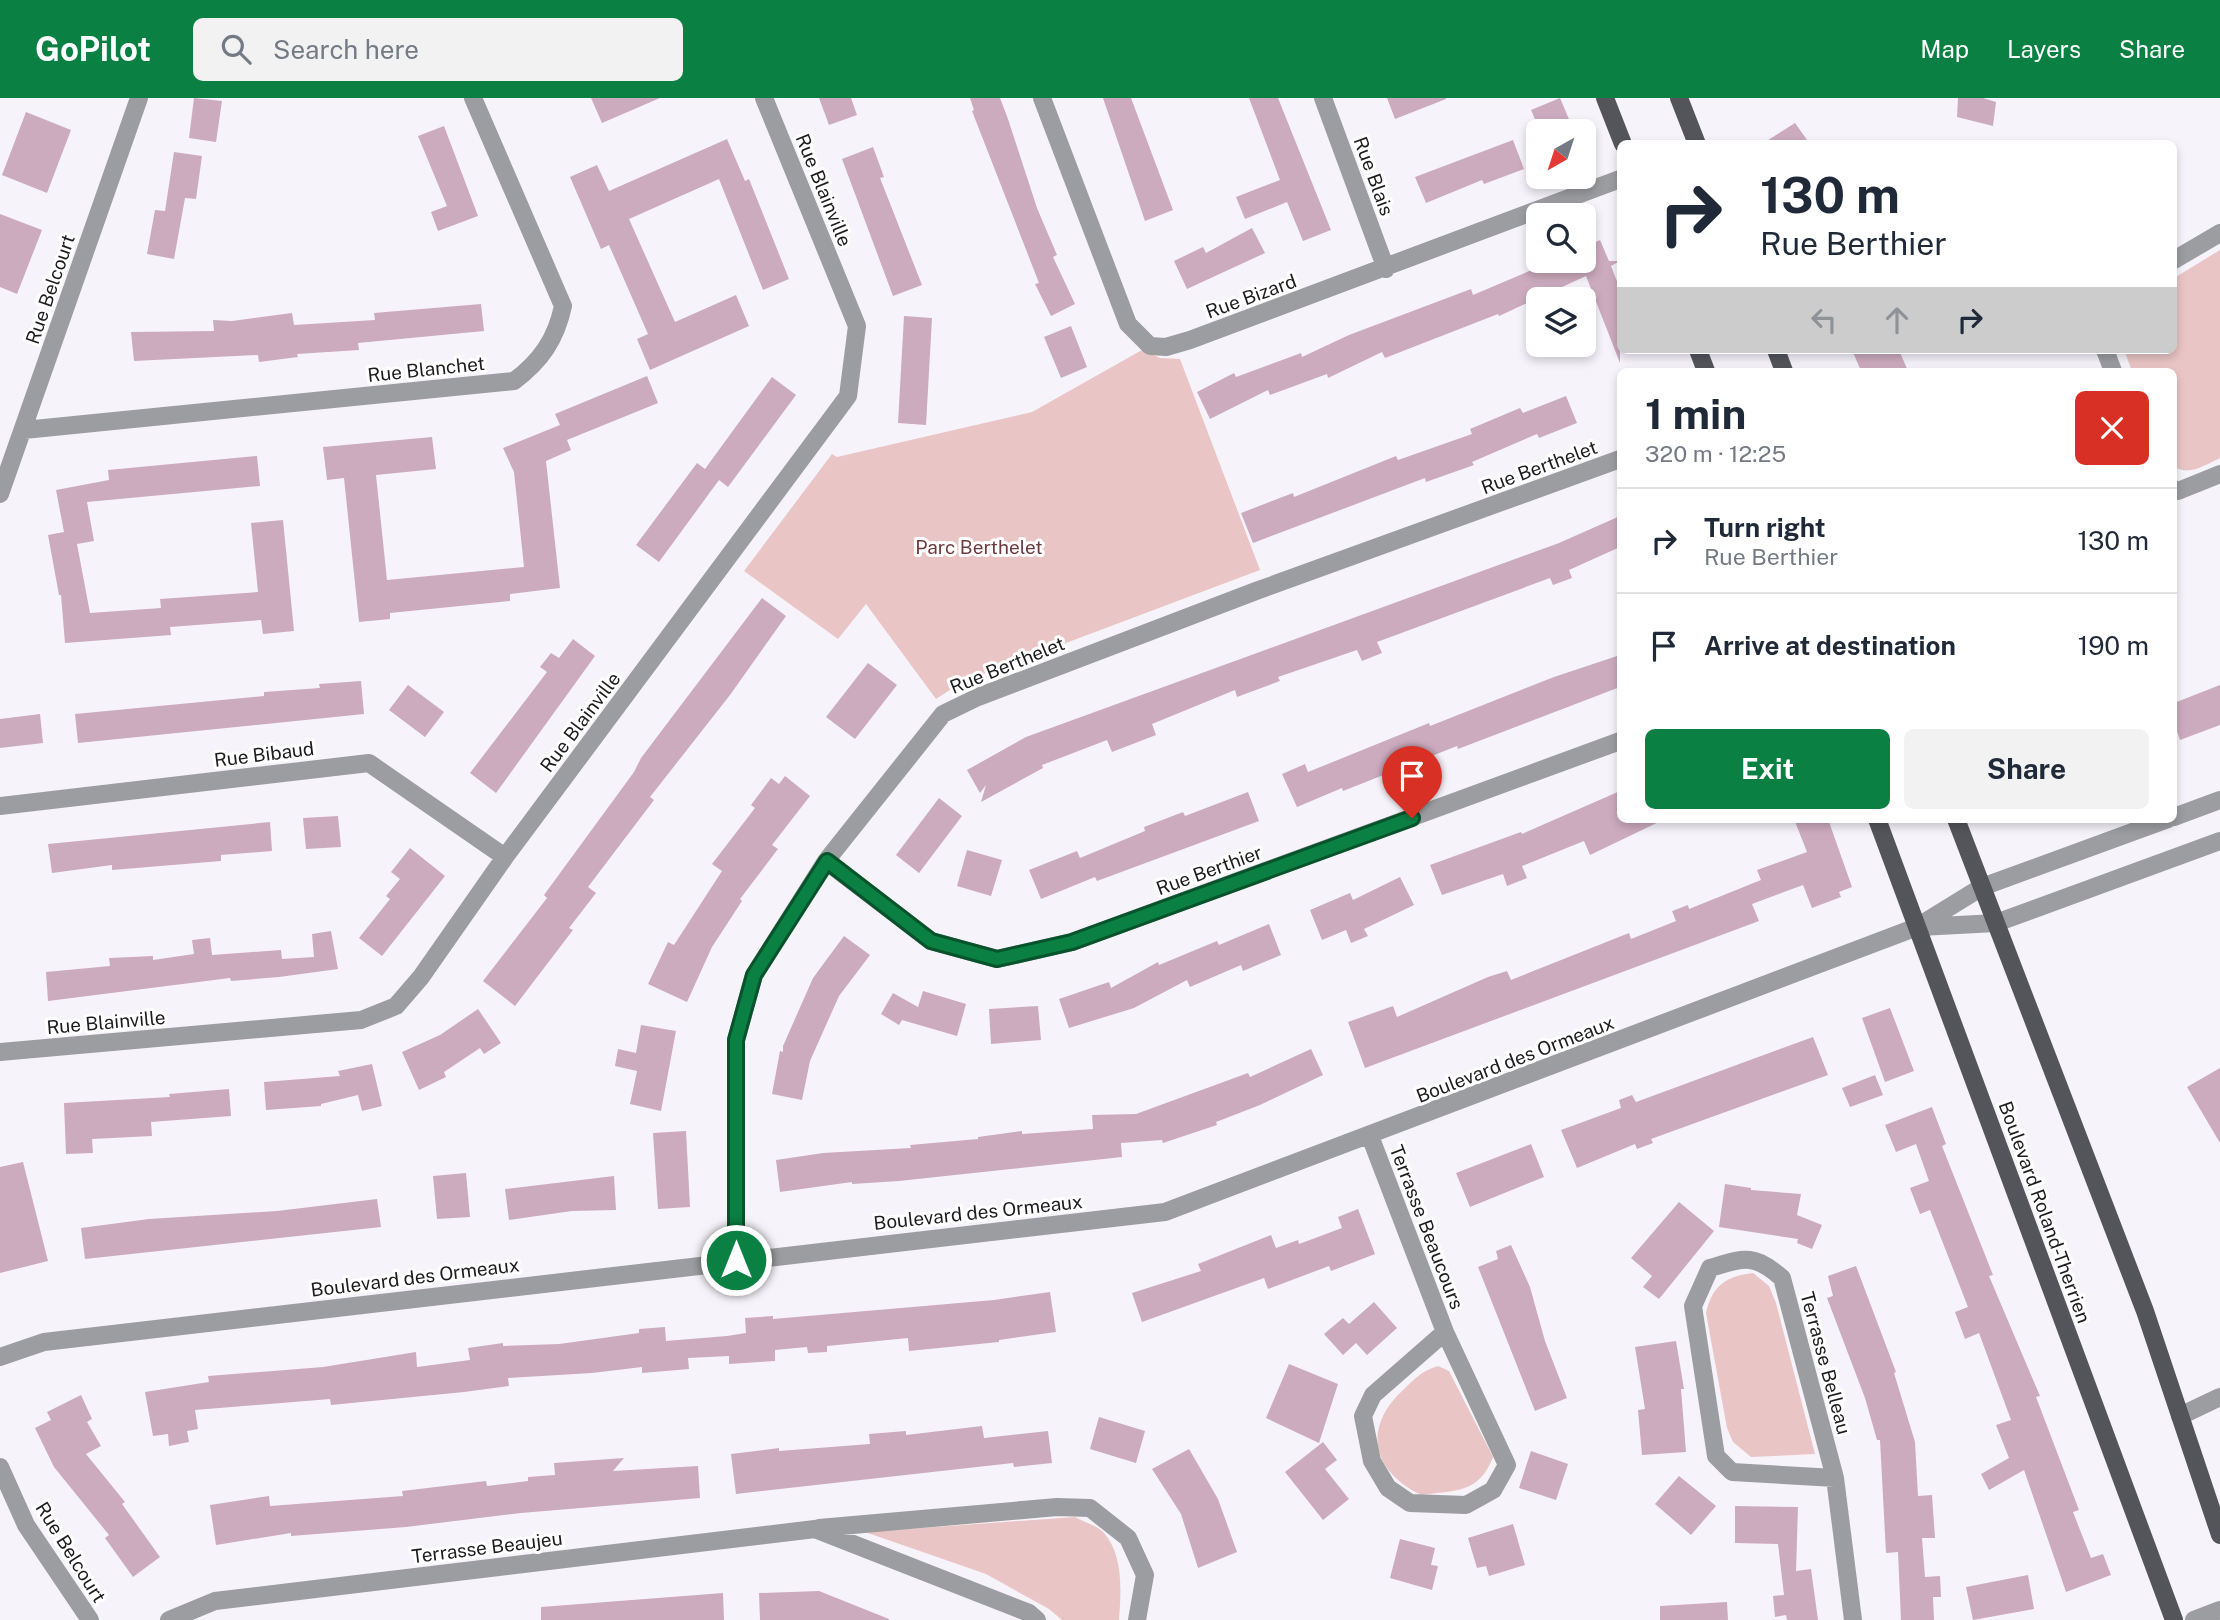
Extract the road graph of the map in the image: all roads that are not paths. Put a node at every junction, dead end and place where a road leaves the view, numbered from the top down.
1 (139, 98) edge
2 (473, 98) edge
3 (764, 98) edge
4 (1042, 98) edge
5 (1323, 98) edge
6 (1605, 98) edge
7 (1679, 98) edge
8 (1621, 140) edge
9 (1695, 140) edge
10 (1617, 180) edge
11 (2220, 233) edge
12 (2177, 258) edge
13 (1386, 269) junction
14 (24, 430) junction
15 (1617, 460) edge
16 (2220, 474) edge
17 (2177, 490) edge
18 (0, 494) edge
19 (1617, 742) edge
20 (2220, 800) edge
21 (0, 806) edge
22 (2177, 816) edge
23 (1878, 823) edge
24 (1958, 823) edge
25 (2157, 823) edge
26 (2220, 841) edge
27 (505, 857) junction
28 (827, 861) junction
29 (1982, 887) junction
30 (1996, 923) junction
31 (1917, 928) junction
32 (0, 1052) edge
33 (1370, 1136) junction
34 (736, 1260) junction
35 (1445, 1332) junction
36 (0, 1357) edge
37 (2220, 1399) edge
38 (2180, 1416) junction
39 (0, 1467) edge
40 (1835, 1478) junction
41 (815, 1529) junction
42 (2220, 1533) edge
43 (2220, 1610) edge
44 (90, 1620) edge
45 (169, 1620) edge
46 (1037, 1620) edge
47 (1137, 1620) edge
48 (1853, 1620) edge
49 (2174, 1620) edge
50 (2194, 1620) edge

1 - 14 street, Rue Belcourt
2 - 14 street, Rue Blanchet
3 - 27 street, Rue Blainville
4 - 13 street, Rue Bizard
5 - 13 street, Rue Blais
6 - 8 main road
7 - 9 main road
10 - 13 street, Rue Bizard
11 - 12 street
14 - 18 street, Rue Belcourt
15 - 28 street, Rue Berthelet
16 - 17 street
19 - 28 street, Rue Berthier
20 - 22 street
21 - 27 street, Rue Bibaud
23 - 31 main road, Boulevard Roland-Therrien
24 - 29 main road
25 - 29 street, Boulevard des Ormeaux
26 - 30 street, Boulevard des Ormeaux
27 - 32 street, Rue Blainville
28 - 34 street, Rue Berthelet
29 - 30 main road
29 - 31 street, Boulevard des Ormeaux
30 - 31 street, Boulevard des Ormeaux
30 - 38 main road
31 - 33 street, Boulevard des Ormeaux
31 - 49 main road, Boulevard Roland-Therrien
33 - 34 street, Boulevard des Ormeaux
33 - 35 street, Terrasse Beaucours
34 - 36 street, Boulevard des Ormeaux
35 - 35 street, Terrasse Beaucours
37 - 38 street
38 - 42 main road
39 - 44 street, Rue Belcourt
40 - 40 street, Terrasse Belleau
40 - 48 street, Terrasse Belleau
41 - 45 street, Terrasse Beaujeu
41 - 46 street, Terrasse Beaujeu
41 - 47 street, Terrasse Beaujeu
43 - 50 street

